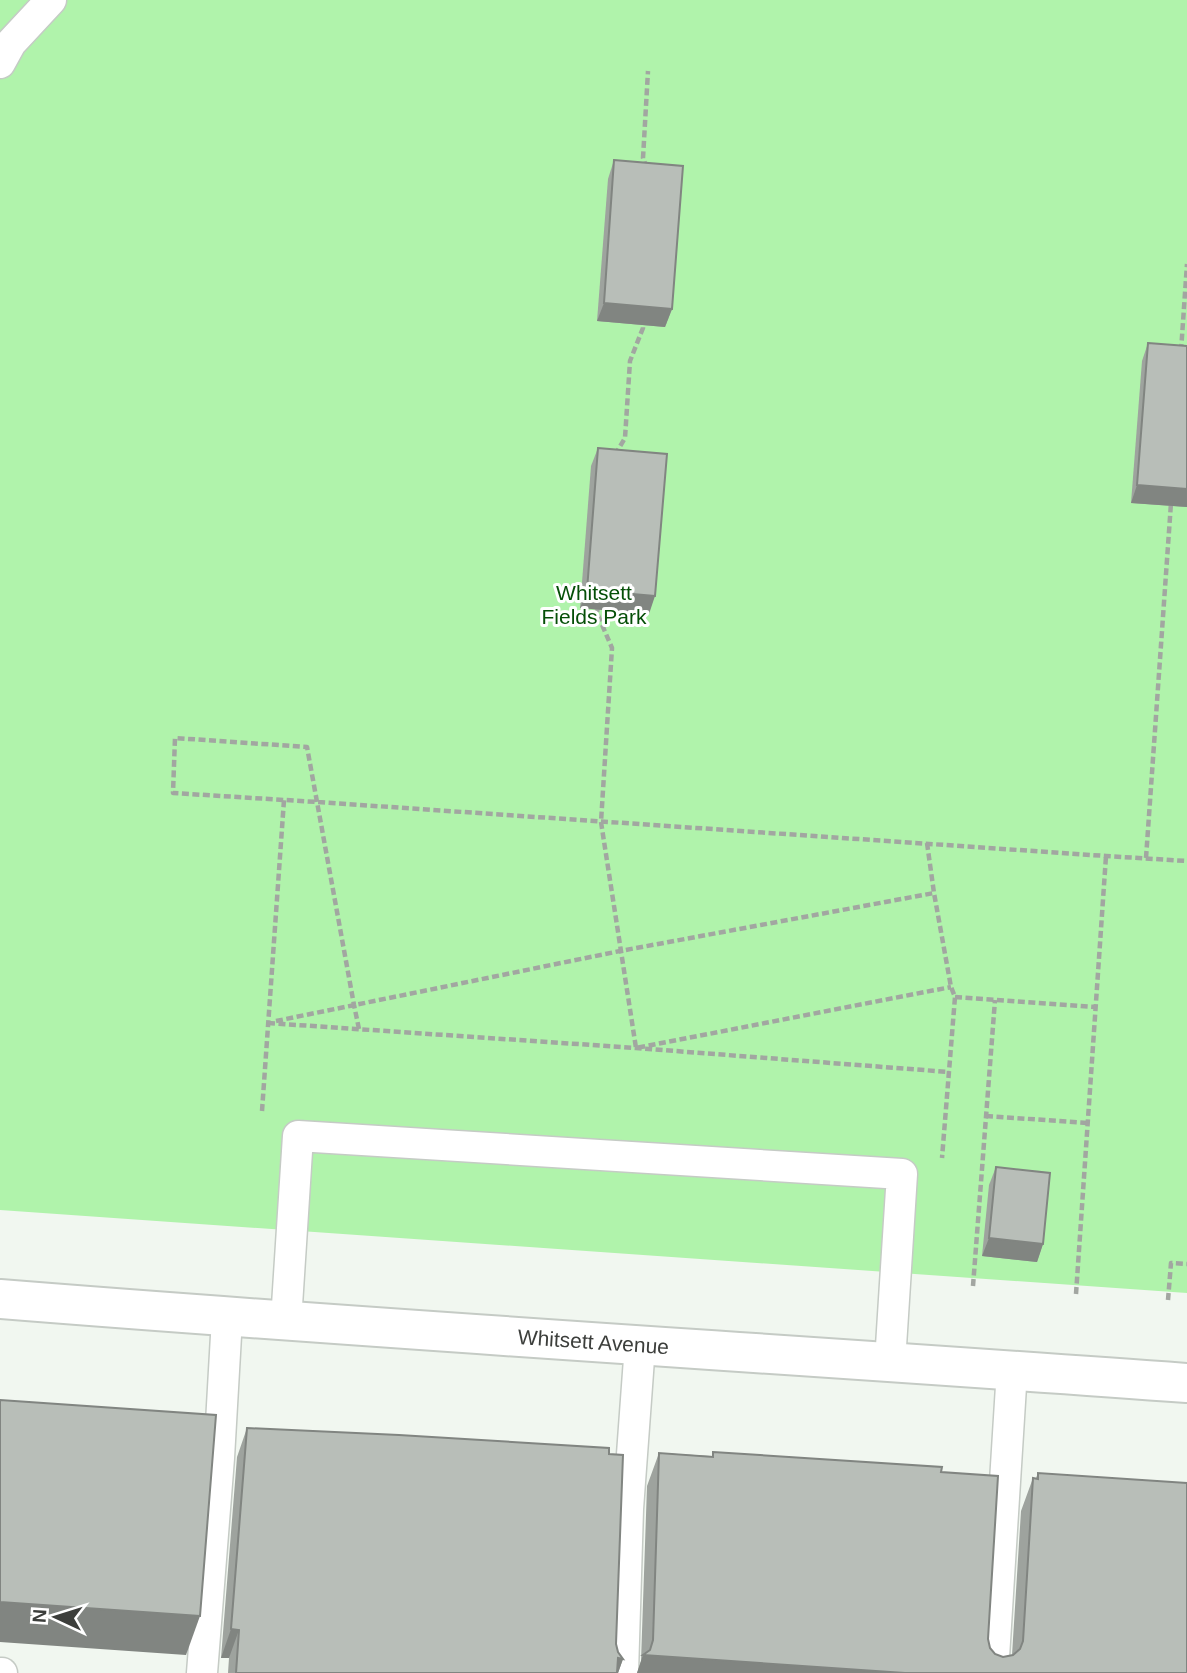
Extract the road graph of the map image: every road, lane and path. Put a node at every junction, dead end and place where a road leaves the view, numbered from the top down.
1 (51, 0) edge
2 (13, 26) edge
3 (0, 63) edge
4 (648, 71) dead end
5 (649, 176) edge
6 (1187, 264) edge
7 (643, 315) edge
8 (1180, 361) edge
9 (614, 457) edge
10 (1171, 499) edge
11 (598, 599) edge
12 (285, 800) junction
13 (317, 802) junction
14 (601, 822) junction
15 (928, 844) junction
16 (1106, 856) junction
17 (1146, 858) junction
18 (1187, 861) edge
19 (934, 893) junction
20 (620, 951) junction
21 (951, 987) junction
22 (955, 997) junction
23 (995, 1000) junction
24 (354, 1005) junction
25 (1096, 1007) junction
26 (268, 1023) junction
27 (359, 1029) junction
28 (636, 1048) junction
29 (949, 1072) junction
30 (986, 1116) junction
31 (262, 1117) dead end
32 (1088, 1124) junction
33 (941, 1170) dead end
34 (1187, 1264) edge
35 (973, 1286) dead end
36 (1076, 1294) dead end
37 (0, 1299) edge
38 (1168, 1300) dead end
39 (227, 1318) junction
40 (286, 1321) junction
41 (640, 1345) junction
42 (890, 1362) junction
43 (1012, 1370) junction
44 (1187, 1383) edge
45 (202, 1673) edge
46 (623, 1673) edge
47 (993, 1673) edge

1 - 2 lane
2 - 3 lane
4 - 5 path
6 - 8 path
7 - 9 path
10 - 17 path
11 - 14 path
12 - 13 path
12 - 13 path
12 - 26 path
13 - 14 path
13 - 24 path
14 - 15 path
14 - 20 path
15 - 16 path
15 - 19 path
16 - 17 path
16 - 25 path
17 - 18 path
19 - 20 path
19 - 21 path
20 - 24 path
20 - 28 path
21 - 22 path
21 - 28 path
22 - 23 path
22 - 29 path
23 - 25 path
23 - 30 path
24 - 26 path
24 - 27 path
25 - 32 path
26 - 27 path
26 - 31 path
27 - 28 path
28 - 29 path
29 - 33 path
30 - 32 path
30 - 35 path
32 - 36 path
34 - 38 path
37 - 39 main road, Whitsett Avenue
39 - 40 main road, Whitsett Avenue
39 - 45 lane
40 - 41 main road, Whitsett Avenue
40 - 42 lane
41 - 42 main road, Whitsett Avenue
41 - 46 lane
42 - 43 main road, Whitsett Avenue
43 - 44 main road, Whitsett Avenue
43 - 47 lane

